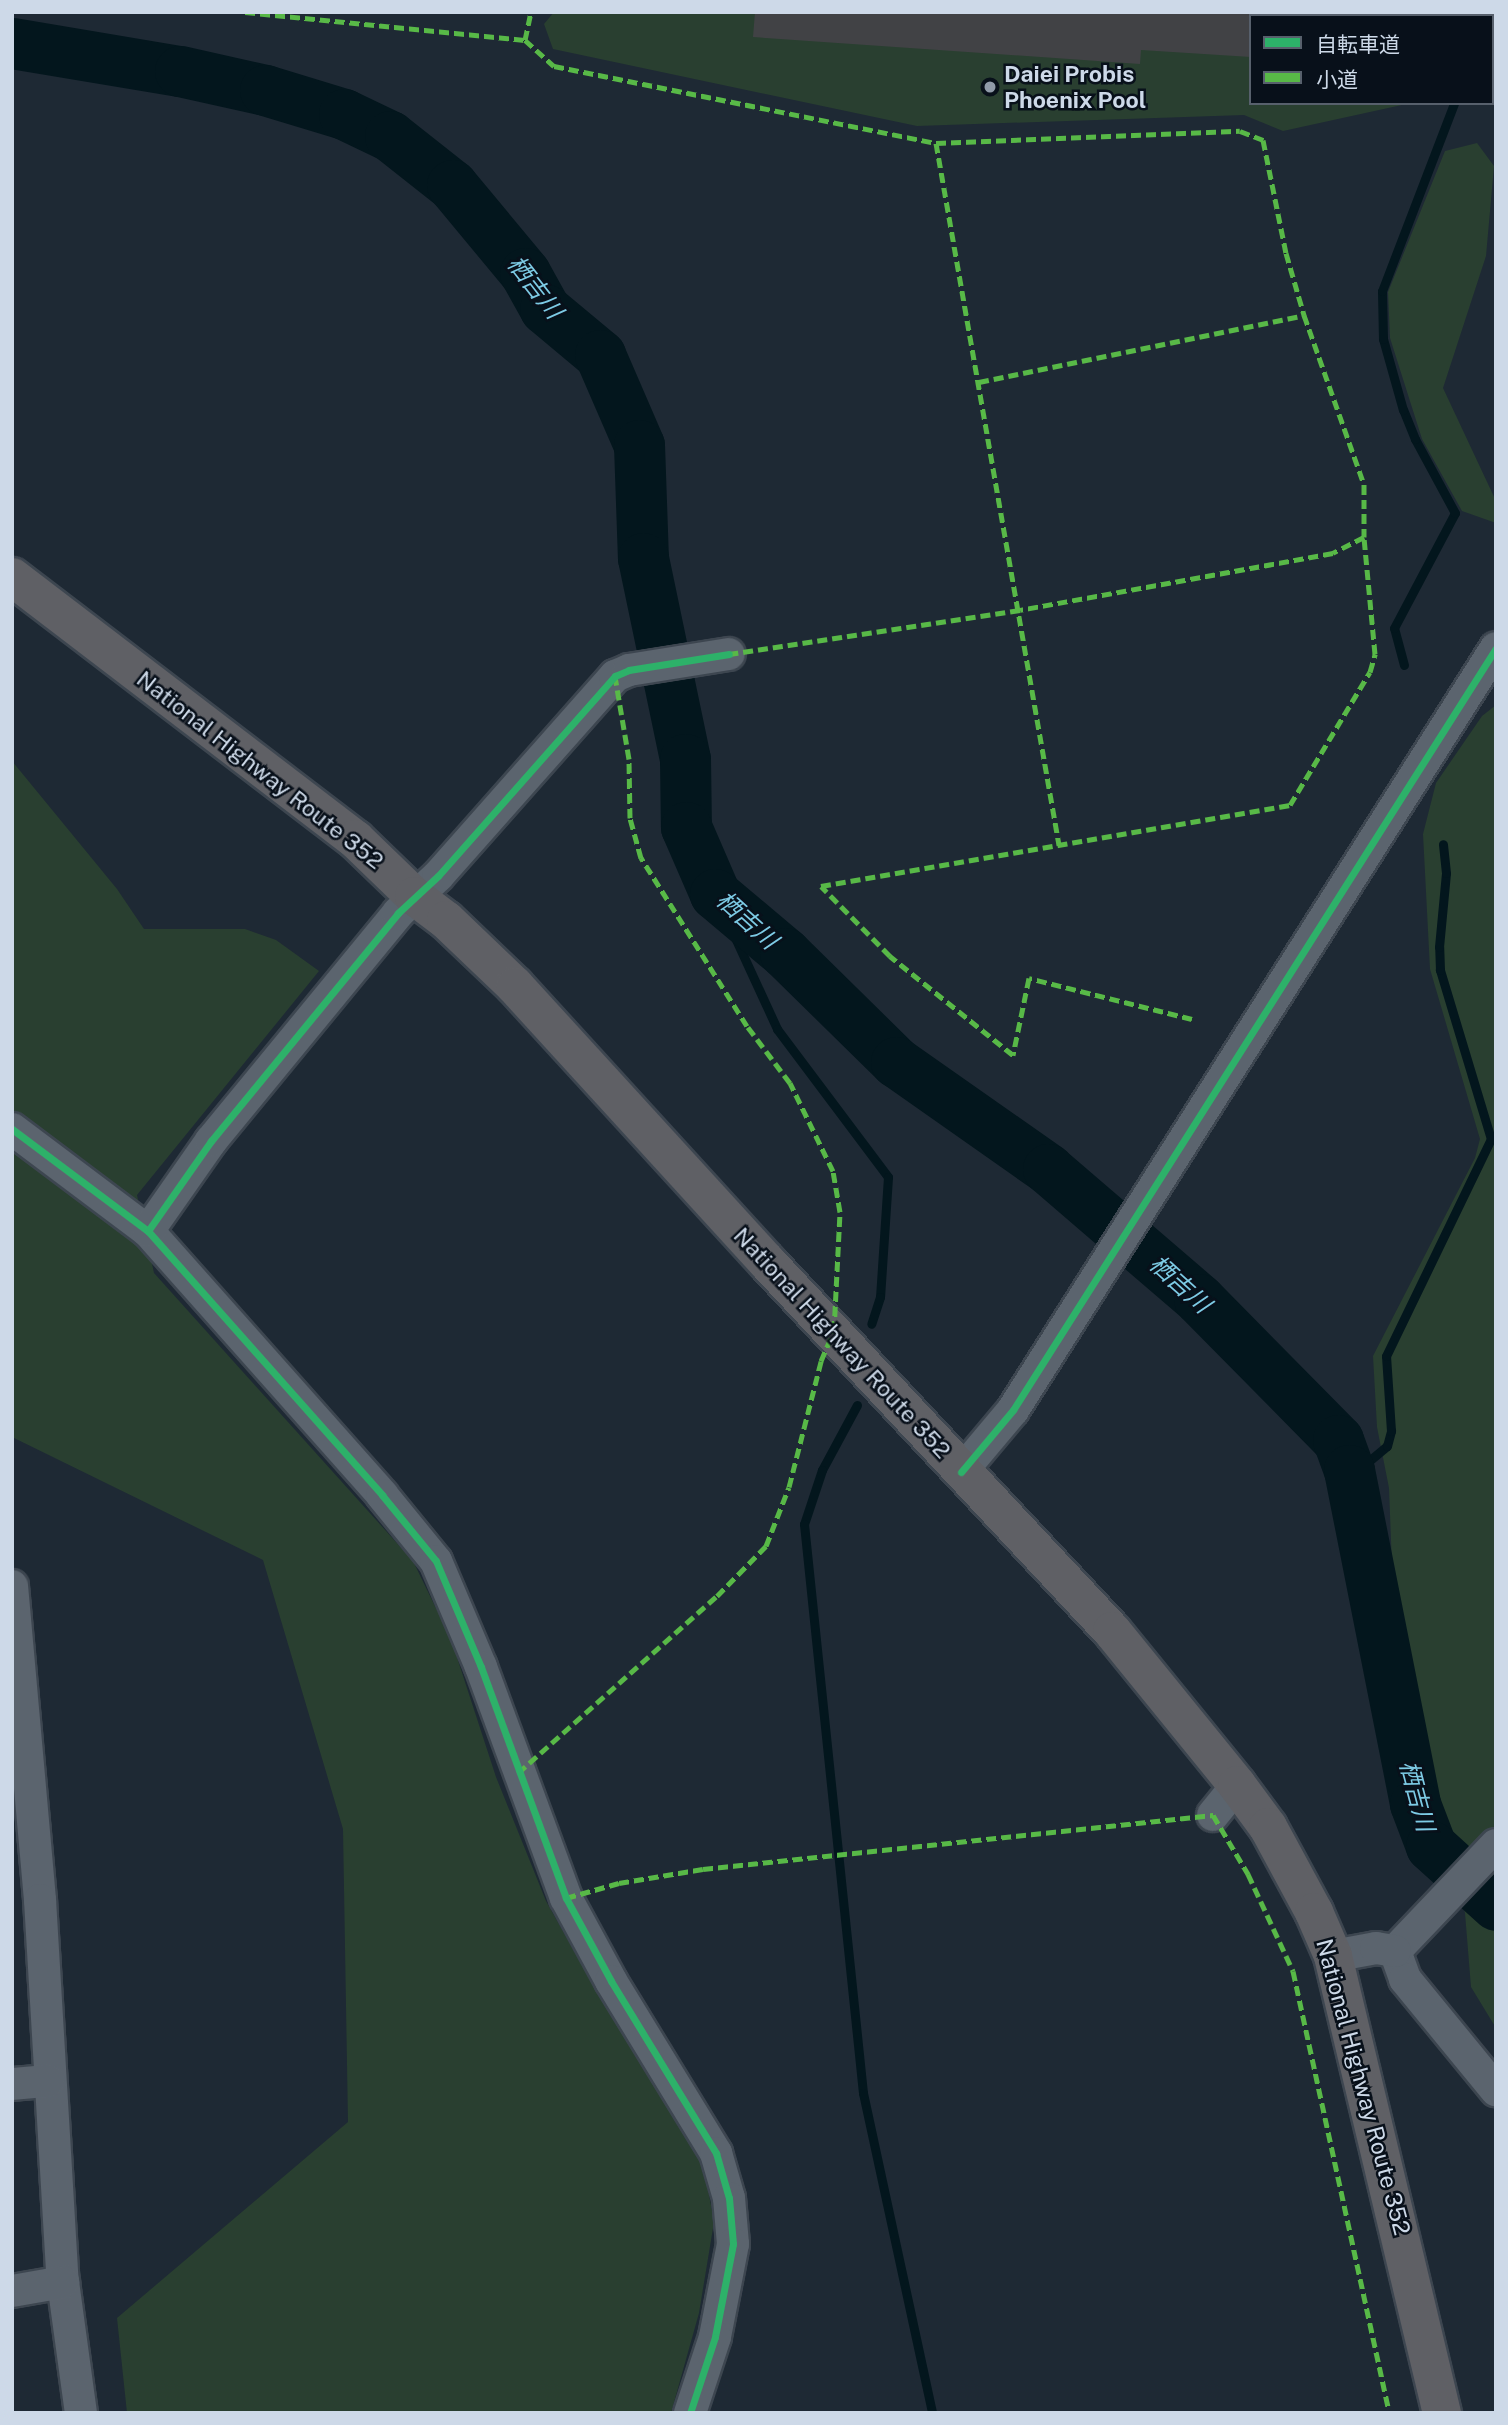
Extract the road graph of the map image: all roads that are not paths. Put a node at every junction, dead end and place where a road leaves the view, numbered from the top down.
1 (12, 577) edge
2 (1496, 649) edge
3 (729, 654) dead end
4 (414, 896) junction
5 (12, 1129) edge
6 (148, 1231) junction
7 (961, 1472) junction
8 (12, 1586) edge
9 (1237, 1785) junction
10 (1213, 1815) dead end
11 (1494, 1847) edge
12 (1395, 1951) junction
13 (1333, 1956) junction
14 (49, 2081) junction
15 (12, 2084) edge
16 (1496, 2090) edge
17 (63, 2282) junction
18 (12, 2291) edge
19 (81, 2413) edge
20 (690, 2413) edge
21 (1442, 2413) edge

1 - 4 highway, National Highway Route 352
2 - 7 street
3 - 4 street
4 - 6 street
4 - 7 highway, National Highway Route 352
5 - 6 street
6 - 20 street
7 - 9 highway, National Highway Route 352
8 - 14 street
9 - 10 street
9 - 13 highway, National Highway Route 352
11 - 12 street
12 - 13 street
12 - 16 street
13 - 21 highway, National Highway Route 352
14 - 15 street
14 - 17 street
17 - 18 street
17 - 19 street

